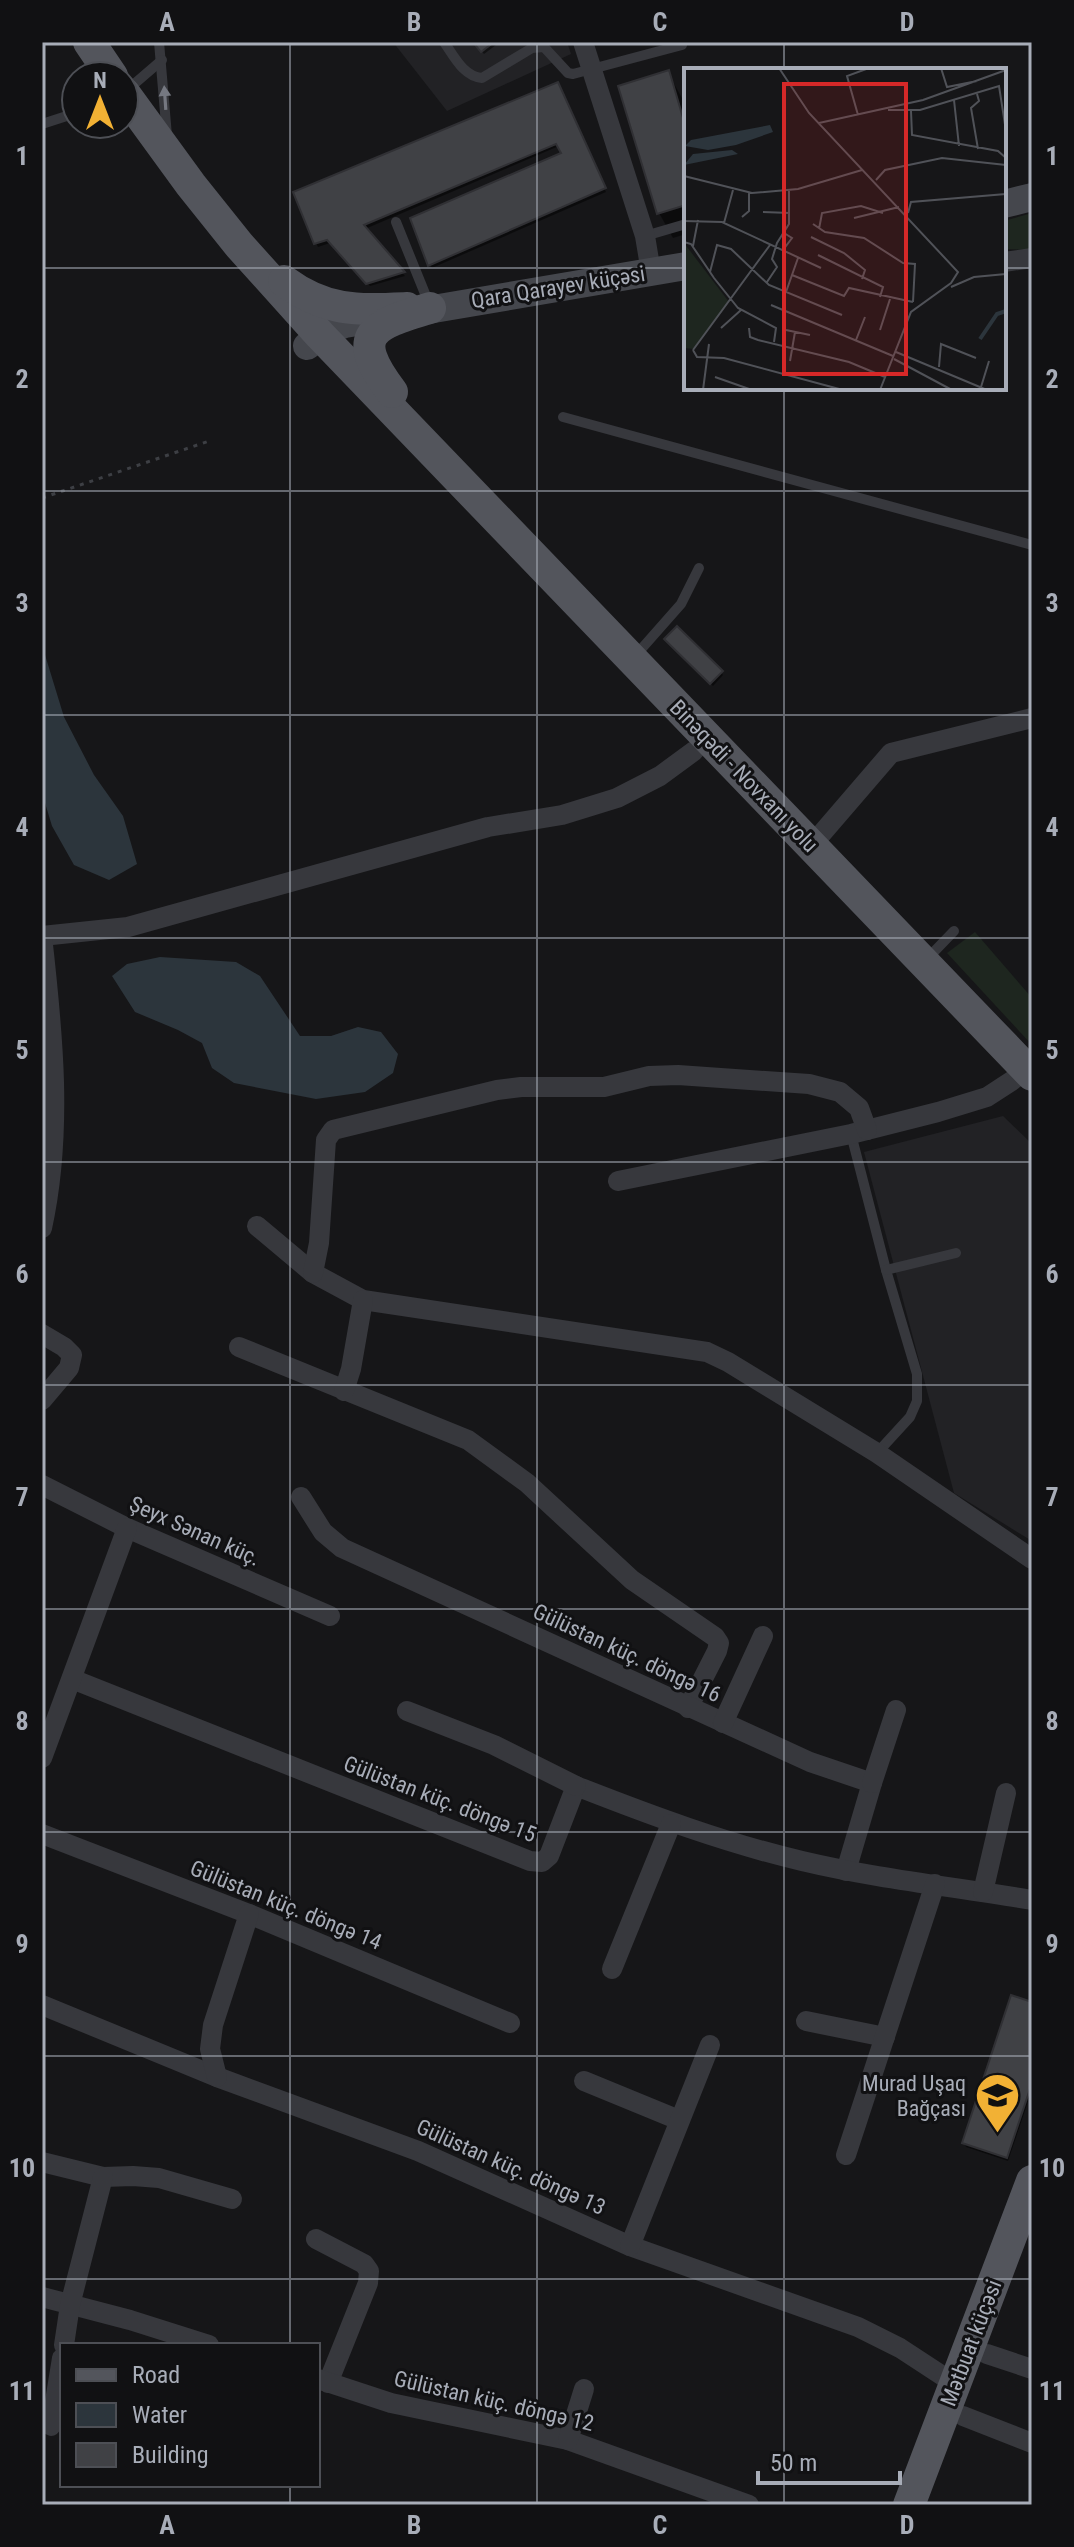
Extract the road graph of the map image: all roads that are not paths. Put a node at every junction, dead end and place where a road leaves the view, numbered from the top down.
1 (67, 42) edge
2 (89, 42) edge
3 (159, 42) edge
4 (444, 42) edge
5 (583, 42) edge
6 (682, 45) dead end
7 (79, 60) edge
8 (101, 60) edge
9 (162, 60) junction
10 (591, 71) junction
11 (140, 79) edge
12 (140, 114) edge
13 (135, 140) edge
14 (169, 154) junction
15 (1032, 197) edge
16 (1006, 204) edge
17 (396, 222) dead end
18 (684, 225) edge
19 (645, 236) junction
20 (239, 245) junction
21 (1032, 258) edge
22 (1006, 262) edge
23 (684, 266) edge
24 (651, 272) junction
25 (430, 308) junction
26 (314, 340) junction
27 (563, 417) dead end
28 (456, 478) junction
29 (1032, 545) edge
30 (699, 568) dead end
31 (632, 659) junction
32 (1032, 718) edge
33 (694, 751) junction
34 (811, 846) junction
35 (954, 931) dead end
36 (42, 936) edge
37 (923, 963) junction
38 (1026, 1085) edge
39 (859, 1132) junction
40 (48, 1137) edge
41 (618, 1181) dead end
42 (257, 1226) dead end
43 (42, 1228) edge
44 (956, 1253) dead end
45 (886, 1270) junction
46 (313, 1273) junction
47 (363, 1300) junction
48 (42, 1334) edge
49 (239, 1347) dead end
50 (344, 1391) junction
51 (42, 1400) edge
52 (877, 1453) junction
53 (42, 1485) edge
54 (301, 1497) dead end
55 (127, 1528) junction
56 (1032, 1559) edge
57 (330, 1616) dead end
58 (763, 1636) dead end
59 (72, 1679) junction
60 (688, 1708) junction
61 (896, 1710) dead end
62 (407, 1711) dead end
63 (723, 1723) junction
64 (42, 1758) edge
65 (872, 1783) junction
66 (576, 1786) junction
67 (1006, 1793) dead end
68 (671, 1824) junction
69 (42, 1834) edge
70 (846, 1871) junction
71 (935, 1884) junction
72 (983, 1892) junction
73 (1032, 1900) edge
74 (249, 1914) junction
75 (612, 1969) dead end
76 (42, 2005) edge
77 (806, 2021) dead end
78 (510, 2023) dead end
79 (885, 2037) junction
80 (710, 2045) dead end
81 (217, 2077) junction
82 (584, 2081) dead end
83 (679, 2120) junction
84 (846, 2155) dead end
85 (42, 2162) edge
86 (103, 2177) junction
87 (1032, 2181) edge
88 (232, 2199) dead end
89 (1032, 2235) edge
90 (316, 2239) dead end
91 (630, 2246) junction
92 (42, 2297) edge
93 (70, 2305) junction
94 (64, 2343) edge
95 (203, 2343) edge
96 (978, 2351) junction
97 (1032, 2369) edge
98 (60, 2370) edge
99 (323, 2381) edge
100 (584, 2389) dead end
101 (959, 2400) junction
102 (51, 2426) dead end
103 (568, 2440) junction
104 (1032, 2443) edge
105 (749, 2505) edge
106 (909, 2505) edge
107 (929, 2505) edge

1 - 7 main road
2 - 8 main road
3 - 9 lane
4 - 10 lane
5 - 10 street
6 - 10 lane
9 - 11 lane
14 -> 9 lane
10 - 19 street
12 - 14 main road
13 - 26 main road
14 - 20 main road
15 - 16 street
17 - 25 lane
18 - 19 lane
19 - 24 street
20 - 25 main road
20 - 26 main road
21 - 22 street
23 - 24 street, Qara Qarayev küçəsi
24 - 25 street, Qara Qarayev küçəsi
25 - 26 street, Qara Qarayev küçəsi
25 - 28 main road
26 - 28 main road
26 - 33 main road
27 - 29 lane
28 - 31 main road, Binəqədi - Novxanı yolu
30 - 31 lane
31 - 34 main road, Binəqədi - Novxanı yolu
32 - 34 street
33 - 36 street
33 - 38 main road
34 - 37 main road, Binəqədi - Novxanı yolu
35 - 37 lane
36 - 40 street
37 - 38 main road, Binəqədi - Novxanı yolu
38 - 39 street
39 - 41 street
39 - 45 lane
39 - 46 street
40 - 43 street
42 - 46 street
44 - 45 lane
45 - 52 lane
46 - 47 street
47 - 50 street
47 - 52 street
48 - 51 street
49 - 50 street
50 - 60 street
52 - 56 street
53 - 55 street, Şeyx Sənan küç.
54 - 60 street, Gülüstan küç. döngə 16
55 - 57 street, Şeyx Sənan küç.
55 - 59 street
58 - 63 street
59 - 64 street
59 - 66 street, Gülüstan küç. döngə 15
60 - 63 street, Gülüstan küç. döngə 16
61 - 65 street
62 - 66 street
63 - 65 street, Gülüstan küç. döngə 16
65 - 70 street
66 - 68 street
67 - 72 street
68 - 70 street
68 - 75 street
69 - 74 street, Gülüstan küç. döngə 14
70 - 71 street
71 - 72 street
71 - 79 street
72 - 73 street
74 - 78 street, Gülüstan küç. döngə 14
74 - 81 street
76 - 81 street, Gülüstan küç. döngə 13
77 - 79 street
79 - 84 street
80 - 83 street
81 - 91 street, Gülüstan küç. döngə 13
82 - 83 street
83 - 91 street
85 - 86 street
86 - 88 street
86 - 93 street
87 - 96 main road, Mətbuat küçəsi
89 - 96 main road, Mətbuat küçəsi
90 - 99 street
91 - 101 street, Gülüstan küç. döngə 13
92 - 93 street
93 - 94 street
93 - 95 street
96 - 97 street
96 - 101 main road, Mətbuat küçəsi
98 - 102 street
99 - 103 street, Gülüstan küç. döngə 12
100 - 103 street
101 - 104 street, Gülüstan küç. döngə 13
101 - 106 main road, Mətbuat küçəsi
101 - 107 main road, Mətbuat küçəsi
103 - 105 street, Gülüstan küç. döngə 12

